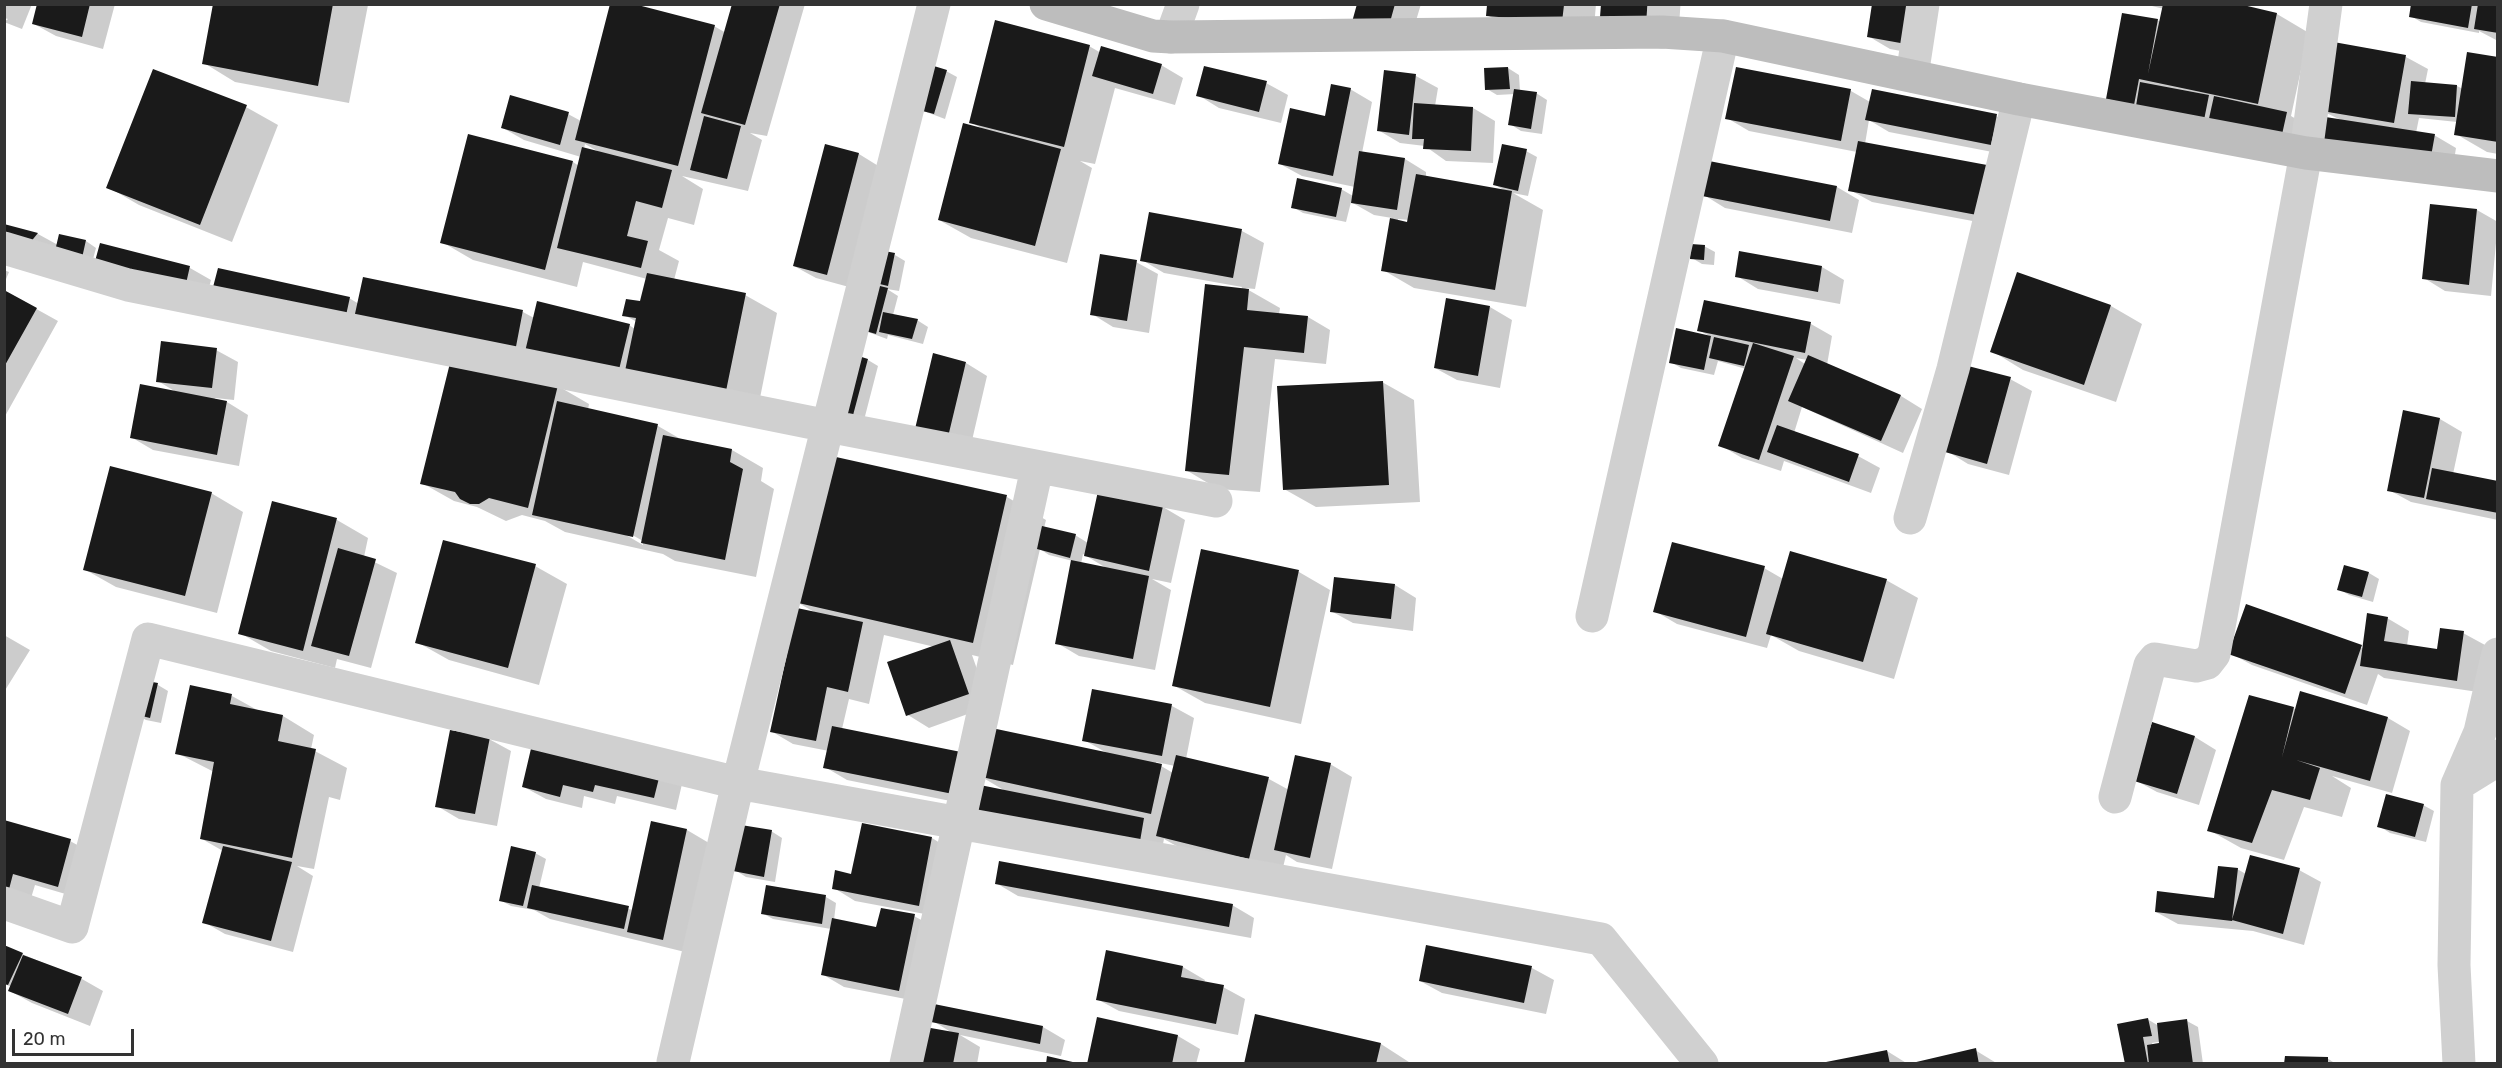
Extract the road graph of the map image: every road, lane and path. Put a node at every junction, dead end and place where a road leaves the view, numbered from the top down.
1 (934, 4) edge
2 (1046, 4) edge
3 (1183, 4) edge
4 (1923, 4) edge
5 (2326, 4) edge
6 (1663, 18) edge
7 (1723, 36) junction
8 (1171, 37) junction
9 (1912, 76) junction
10 (2019, 99) junction
11 (2306, 153) junction
12 (2498, 176) edge
13 (4, 248) edge
14 (828, 426) junction
15 (1037, 468) junction
16 (1216, 501) dead end
17 (1910, 518) dead end
18 (1592, 616) dead end
19 (2498, 654) edge
20 (2498, 756) edge
21 (738, 783) junction
22 (2457, 785) junction
23 (2115, 797) dead end
24 (959, 824) junction
25 (4, 903) edge
26 (673, 1062) dead end
27 (906, 1064) edge
28 (1702, 1064) edge
29 (2459, 1064) edge

1 - 14 street
2 - 8 street
3 - 8 street
4 - 9 street
5 - 11 street
6 - 7 street
6 - 8 street
7 - 9 street
7 - 18 street
9 - 10 street
10 - 11 street
10 - 17 street
11 - 12 street
11 - 23 street
13 - 14 street
14 - 15 street
14 - 21 street
15 - 16 street
15 - 24 street
19 - 22 street
20 - 22 street
21 - 24 street
21 - 25 street
21 - 26 street
22 - 29 street
24 - 27 street
24 - 28 street

